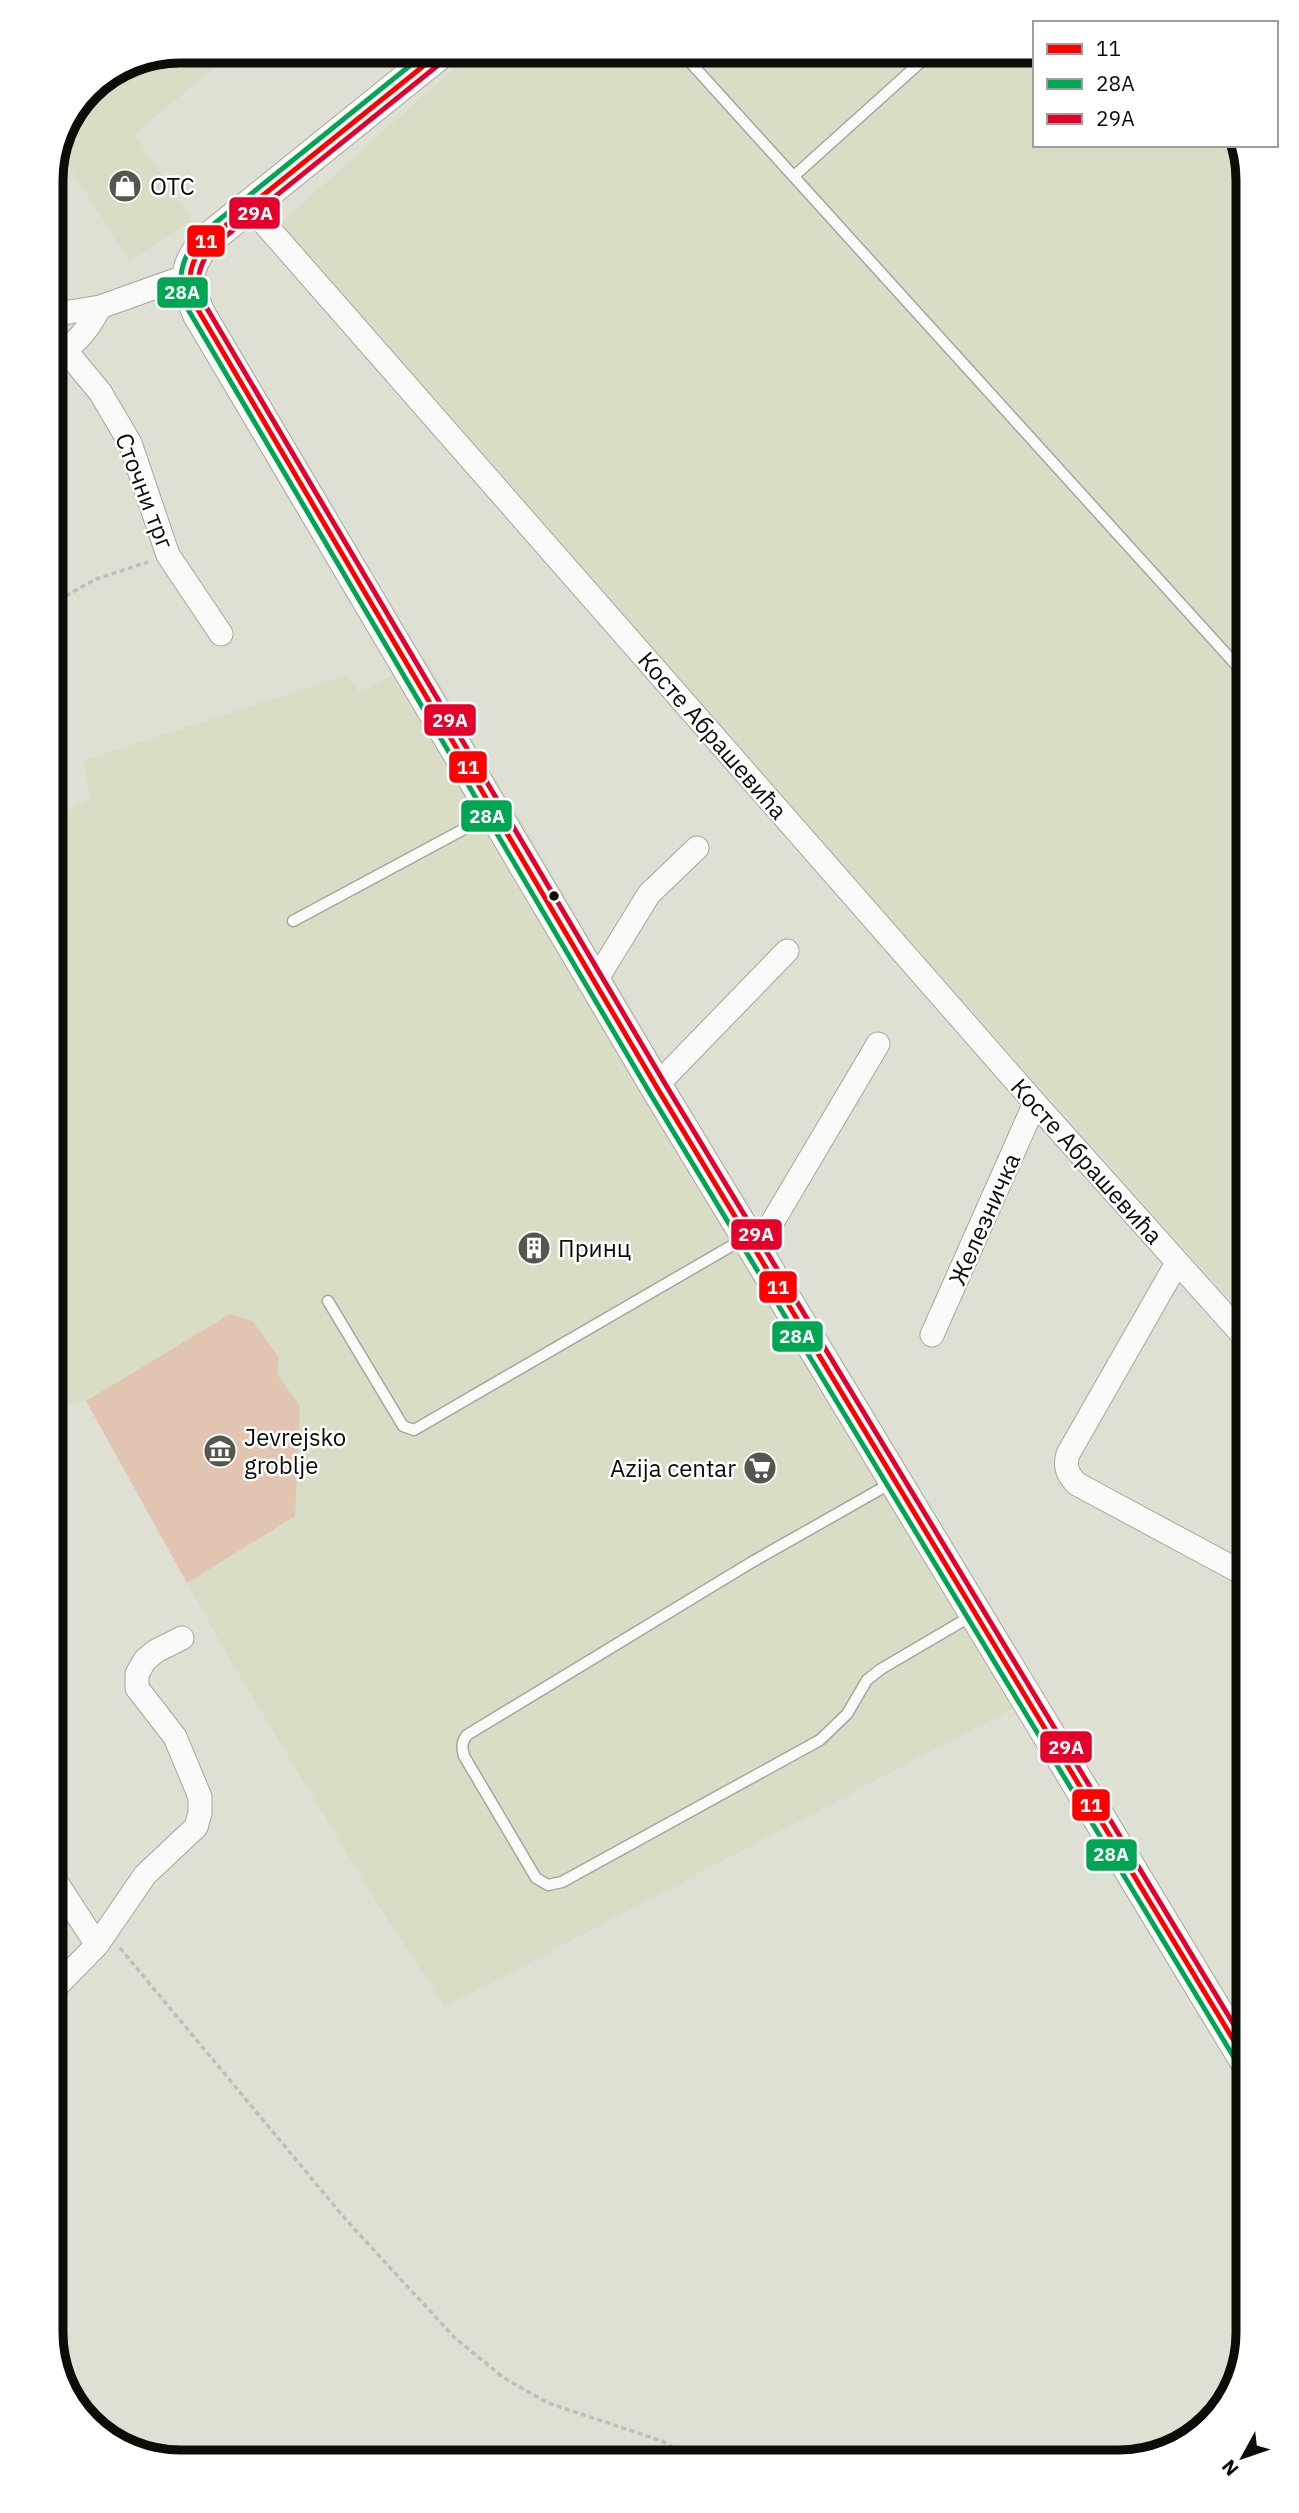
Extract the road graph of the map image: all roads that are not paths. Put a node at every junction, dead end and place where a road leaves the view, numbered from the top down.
1 (427, 63) edge
2 (692, 63) edge
3 (920, 63) edge
4 (794, 176) junction
5 (250, 206) junction
6 (187, 276) junction
7 (100, 307) junction
8 (63, 313) edge
9 (63, 352) edge
10 (63, 360) edge
11 (221, 634) dead end
12 (1236, 664) edge
13 (495, 812) junction
14 (697, 848) dead end
15 (293, 921) dead end
16 (787, 951) dead end
17 (596, 982) junction
18 (878, 1044) dead end
19 (656, 1086) junction
20 (1035, 1103) junction
21 (751, 1243) junction
22 (1177, 1263) junction
23 (328, 1301) dead end
24 (1236, 1328) edge
25 (932, 1335) dead end
26 (895, 1481) junction
27 (1236, 1570) edge
28 (975, 1613) junction
29 (182, 1638) dead end
30 (63, 1889) edge
31 (102, 1938) junction
32 (63, 1979) edge
33 (1236, 2043) edge

1 - 5 street
2 - 4 lane
3 - 4 lane
4 - 12 lane
5 - 6 street
5 - 20 street, Косте Абрашевића
6 - 7 street
6 - 13 street
7 - 8 street
7 - 9 street, Сточни трг
10 - 11 street, Сточни трг
13 - 15 lane
13 - 17 street
14 - 17 street
16 - 19 street
17 - 19 street
18 - 21 street
19 - 21 street
20 - 22 street, Косте Абрашевића
20 - 25 street, Железничка
21 - 23 lane
21 - 26 street
22 - 24 street, Косте Абрашевића
22 - 27 street, Косте Абрашевића
26 - 28 street
26 - 28 lane
28 - 33 street
29 - 31 street
30 - 31 street
31 - 32 street

